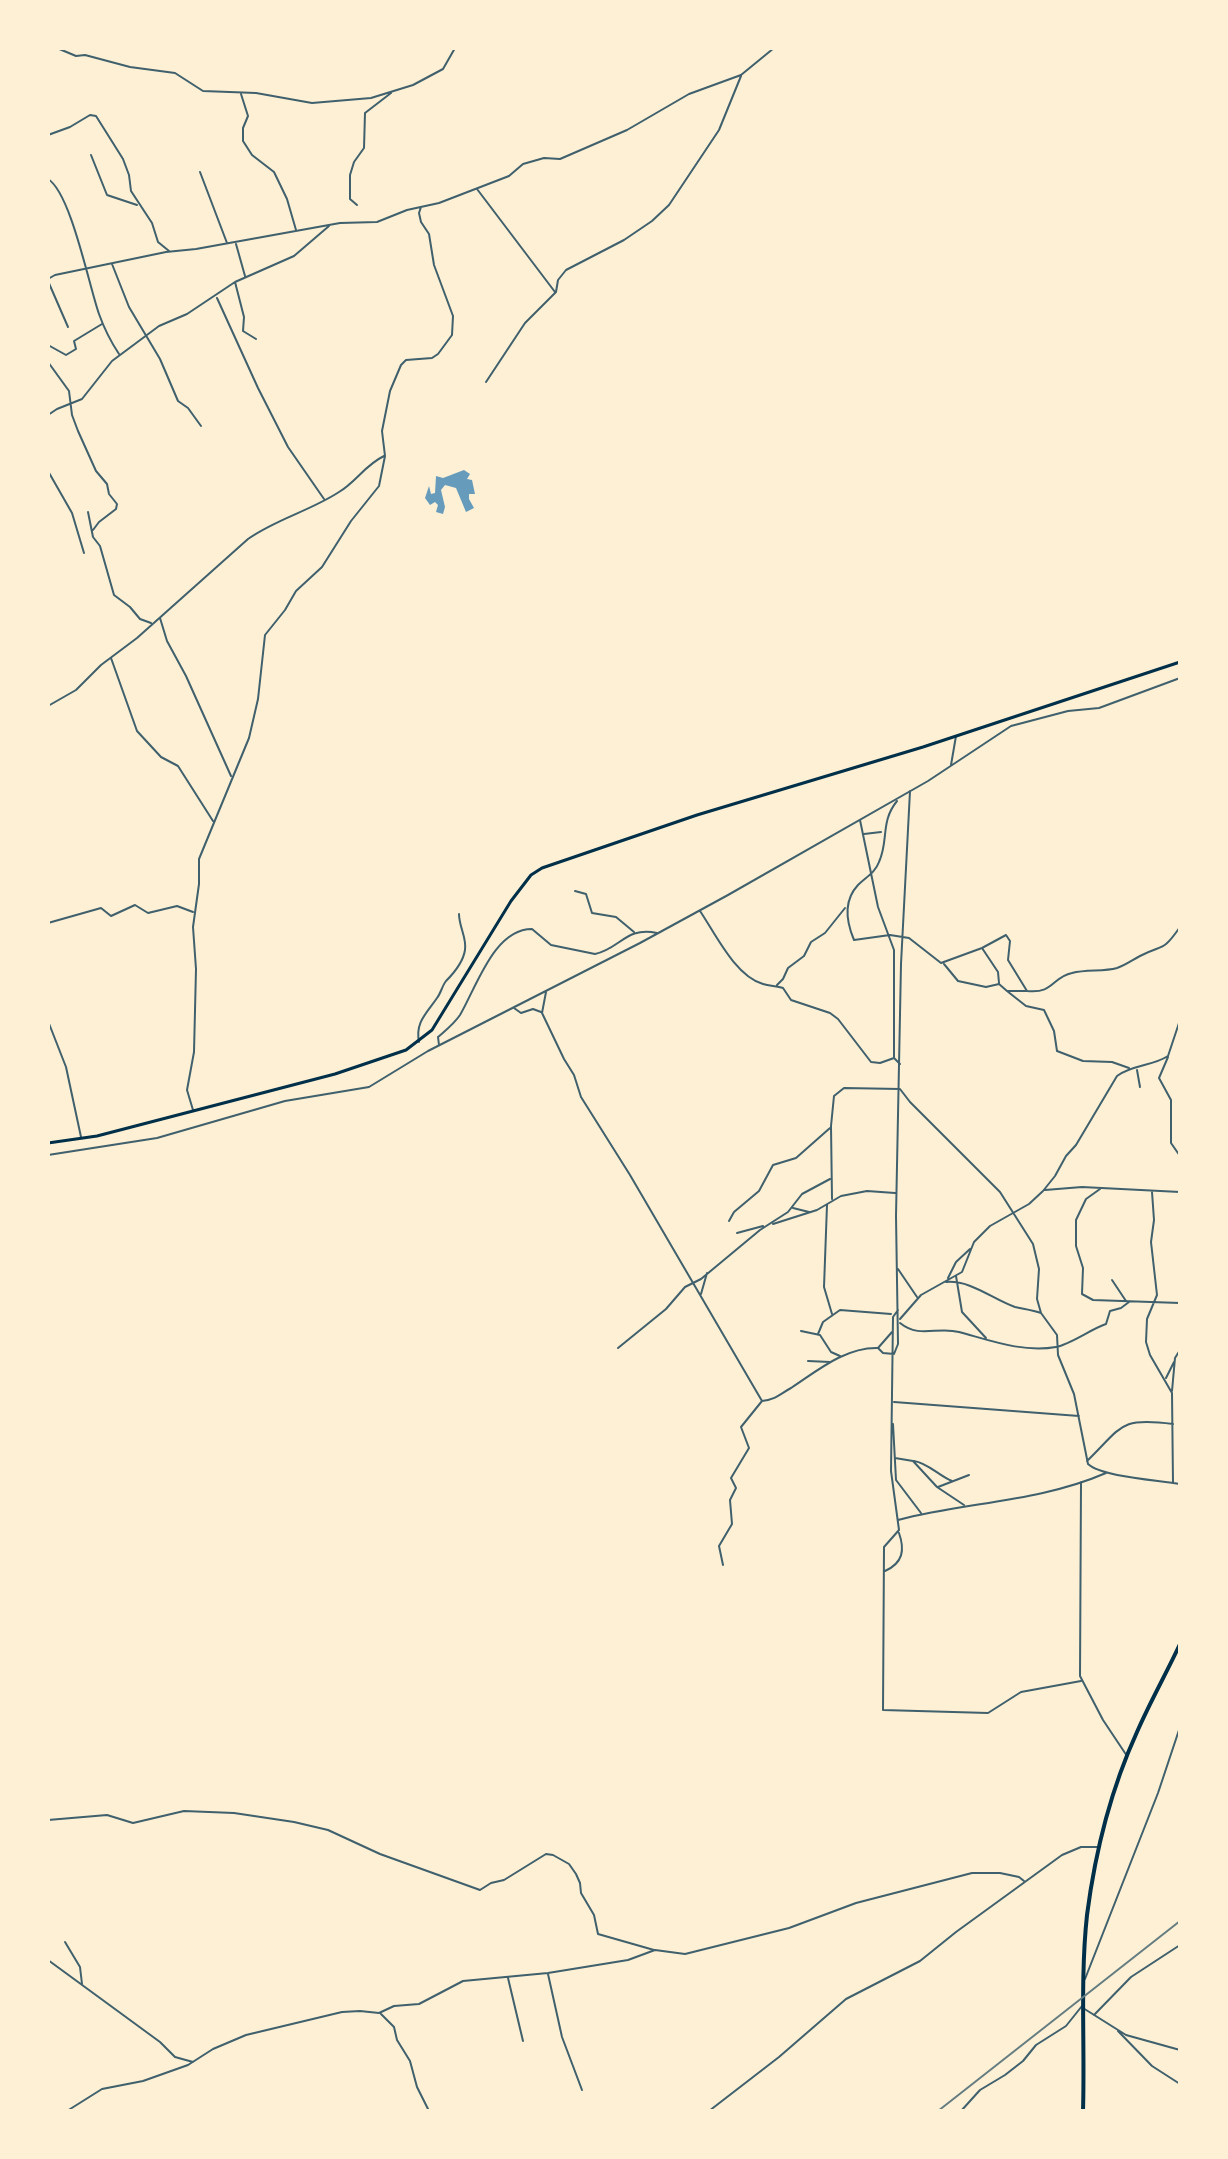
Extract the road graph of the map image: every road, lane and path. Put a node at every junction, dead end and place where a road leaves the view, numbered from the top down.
1 (57, 48) edge
2 (455, 48) edge
3 (774, 48) edge
4 (741, 75) junction
5 (392, 92) junction
6 (241, 94) junction
7 (48, 135) edge
8 (91, 155) dead end
9 (200, 172) dead end
10 (48, 179) edge
11 (476, 188) junction
12 (357, 205) dead end
13 (139, 206) junction
14 (421, 207) junction
15 (330, 226) junction
16 (296, 231) junction
17 (236, 242) junction
18 (228, 244) junction
19 (170, 251) junction
20 (112, 263) junction
21 (87, 270) junction
22 (245, 277) junction
23 (48, 280) edge
24 (235, 282) junction
25 (556, 292) junction
26 (216, 296) junction
27 (103, 324) junction
28 (68, 327) dead end
29 (146, 337) junction
30 (256, 339) dead end
31 (48, 345) edge
32 (120, 355) junction
33 (48, 362) edge
34 (486, 382) dead end
35 (71, 404) junction
36 (48, 415) edge
37 (201, 426) dead end
38 (385, 456) junction
39 (48, 471) edge
40 (325, 500) junction
41 (88, 512) dead end
42 (93, 530) junction
43 (84, 553) dead end
44 (160, 617) junction
45 (153, 623) junction
46 (111, 656) junction
47 (1180, 662) edge
48 (1180, 678) edge
49 (48, 706) edge
50 (956, 736) junction
51 (951, 766) junction
52 (232, 778) junction
53 (910, 791) junction
54 (901, 797) junction
55 (859, 819) junction
56 (214, 823) junction
57 (884, 832) junction
58 (863, 834) junction
59 (872, 874) junction
60 (575, 891) dead end
61 (847, 905) junction
62 (700, 911) junction
63 (194, 912) junction
64 (459, 914) dead end
65 (48, 923) edge
66 (1180, 927) edge
67 (635, 933) junction
68 (658, 934) junction
69 (890, 935) junction
70 (902, 937) junction
71 (982, 948) junction
72 (944, 963) junction
73 (999, 984) junction
74 (776, 986) junction
75 (546, 991) junction
76 (1007, 991) junction
77 (1027, 991) junction
78 (514, 1008) junction
79 (542, 1013) junction
80 (1180, 1020) edge
81 (48, 1021) edge
82 (48, 1035) edge
83 (55, 1039) junction
84 (419, 1042) junction
85 (439, 1046) junction
86 (1168, 1056) junction
87 (894, 1058) junction
88 (900, 1065) junction
89 (1130, 1069) junction
90 (1137, 1069) junction
91 (1140, 1087) dead end
92 (900, 1089) junction
93 (193, 1111) junction
94 (1179, 1117) edge
95 (1172, 1118) junction
96 (831, 1126) junction
97 (81, 1138) junction
98 (48, 1143) edge
99 (48, 1155) edge
100 (1180, 1156) edge
101 (831, 1179) junction
102 (1100, 1189) junction
103 (1043, 1191) junction
104 (1152, 1192) junction
105 (1180, 1192) edge
106 (897, 1193) junction
107 (832, 1199) junction
108 (827, 1204) junction
109 (793, 1208) junction
110 (1012, 1212) junction
111 (810, 1213) junction
112 (729, 1221) dead end
113 (767, 1226) junction
114 (737, 1233) dead end
115 (971, 1248) junction
116 (898, 1269) junction
117 (707, 1273) junction
118 (956, 1276) junction
119 (948, 1279) junction
120 (1112, 1280) dead end
121 (957, 1282) junction
122 (692, 1283) junction
123 (941, 1283) junction
124 (701, 1295) junction
125 (917, 1298) junction
126 (1128, 1302) junction
127 (1156, 1303) junction
128 (1179, 1304) edge
129 (898, 1310) junction
130 (1041, 1313) junction
131 (832, 1314) junction
132 (894, 1314) junction
133 (899, 1321) junction
134 (907, 1329) junction
135 (801, 1331) dead end
136 (893, 1332) junction
137 (898, 1333) junction
138 (818, 1334) junction
139 (987, 1339) junction
140 (1057, 1347) junction
141 (618, 1348) dead end
142 (878, 1348) junction
143 (1180, 1350) edge
144 (894, 1354) junction
145 (841, 1356) junction
146 (1175, 1358) junction
147 (808, 1361) dead end
148 (831, 1362) junction
149 (1166, 1379) junction
150 (1172, 1393) junction
151 (762, 1401) junction
152 (893, 1402) junction
153 (1079, 1416) junction
154 (892, 1421) junction
155 (1174, 1424) junction
156 (894, 1458) junction
157 (913, 1461) junction
158 (1087, 1462) junction
159 (1172, 1470) junction
160 (1180, 1470) edge
161 (1107, 1473) junction
162 (969, 1475) dead end
163 (952, 1481) junction
164 (1081, 1482) junction
165 (1173, 1483) junction
166 (1180, 1484) edge
167 (937, 1487) junction
168 (964, 1505) junction
169 (922, 1514) junction
170 (897, 1520) junction
171 (899, 1532) junction
172 (723, 1565) dead end
173 (884, 1571) junction
174 (1180, 1644) edge
175 (1081, 1681) junction
176 (1180, 1727) edge
177 (1127, 1757) junction
178 (48, 1820) edge
179 (1100, 1848) junction
180 (1024, 1881) junction
181 (65, 1942) dead end
182 (1180, 1945) edge
183 (655, 1950) junction
184 (48, 1960) edge
185 (548, 1973) junction
186 (508, 1976) junction
187 (82, 1985) junction
188 (1082, 1988) junction
189 (1082, 2007) junction
190 (379, 2013) junction
191 (1094, 2015) junction
192 (1117, 2030) junction
193 (523, 2041) dead end
194 (1179, 2050) edge
195 (194, 2062) junction
196 (1180, 2084) edge
197 (582, 2090) dead end
198 (67, 2111) edge
199 (429, 2111) edge
200 (709, 2111) edge
201 (961, 2111) edge
202 (1083, 2111) edge

1 - 6 street
2 - 5 street
3 - 4 street
4 - 11 street
4 - 25 street
5 - 6 street
5 - 12 street
6 - 16 street
7 - 13 street
8 - 13 street
9 - 18 street
10 - 21 street
11 - 14 street
11 - 25 street
13 - 19 street
14 - 15 street
14 - 38 street
15 - 16 street
15 - 22 street
16 - 17 street
17 - 18 street
17 - 22 street
18 - 19 street
19 - 20 street
20 - 21 street
20 - 29 street
21 - 23 street
21 - 27 street
22 - 24 street
23 - 28 street
24 - 26 street
24 - 30 street
25 - 34 street
26 - 29 street
26 - 40 street
27 - 31 street
27 - 32 street
29 - 32 street
29 - 37 street
32 - 35 street
33 - 35 street
35 - 36 street
35 - 42 street
38 - 40 street
38 - 52 street
39 - 43 street
40 - 44 street
41 - 42 street
42 - 45 street
44 - 45 street
44 - 52 street
45 - 46 street
46 - 49 street
46 - 56 street
47 - 50 main road
48 - 51 street
50 - 51 street
50 - 84 main road
51 - 53 street
52 - 56 street
53 - 54 street
53 - 70 street
54 - 55 street
54 - 57 street
55 - 58 street
55 - 62 street
56 - 63 street
57 - 58 street
57 - 59 street
58 - 59 street
59 - 61 street
59 - 69 street
60 - 67 street
61 - 69 street
61 - 74 street
62 - 68 street
62 - 74 street
63 - 65 street
63 - 93 street
64 - 84 street
66 - 77 street
67 - 68 street
67 - 85 street
68 - 75 street
69 - 70 street
69 - 87 street
70 - 72 street
70 - 88 street
71 - 72 street
71 - 73 street
71 - 77 street
72 - 73 street
73 - 76 street
74 - 87 street
75 - 78 street
75 - 79 street
76 - 77 street
76 - 89 street
78 - 79 street
78 - 85 street
79 - 122 street
80 - 86 street
81 - 83 street
82 - 83 street
83 - 97 street
84 - 93 main road
85 - 99 street
86 - 90 street
86 - 95 street
87 - 88 street
88 - 92 street
89 - 90 street
89 - 103 street
90 - 91 street
92 - 96 street
92 - 106 street
92 - 110 street
93 - 97 main road
94 - 95 street
95 - 100 street
96 - 101 street
96 - 112 street
97 - 98 main road
101 - 107 street
101 - 109 street
102 - 103 street
102 - 104 street
102 - 126 street
103 - 110 street
104 - 105 street
104 - 127 street
106 - 107 street
106 - 116 street
107 - 108 street
108 - 111 street
108 - 131 street
109 - 111 street
109 - 113 street
110 - 115 street
110 - 130 street
111 - 113 street
113 - 114 street
113 - 117 street
115 - 118 street
115 - 119 street
116 - 125 street
116 - 129 street
117 - 122 street
117 - 124 street
118 - 119 street
118 - 121 street
119 - 123 street
120 - 126 street
121 - 123 street
121 - 130 street
121 - 139 street
122 - 124 street
122 - 141 street
123 - 125 street
124 - 151 street
125 - 133 street
126 - 127 street
126 - 140 street
127 - 128 street
127 - 149 street
129 - 132 street
129 - 133 street
130 - 140 street
131 - 132 street
131 - 138 street
132 - 136 street
133 - 134 street
133 - 137 street
134 - 137 street
134 - 139 street
135 - 138 street
136 - 142 street
136 - 144 street
137 - 144 street
138 - 145 street
139 - 140 street
140 - 153 street
142 - 144 street
142 - 145 street
143 - 146 street
144 - 152 street
145 - 148 street
146 - 149 street
146 - 150 street
147 - 148 street
148 - 151 street
149 - 150 street
150 - 155 street
151 - 172 street
152 - 153 street
152 - 154 street
153 - 158 street
154 - 156 street
154 - 170 street
155 - 158 street
155 - 159 street
156 - 157 street
156 - 169 street
157 - 163 street
157 - 167 street
158 - 161 street
159 - 160 street
159 - 165 street
161 - 164 street
161 - 165 street
162 - 163 street
163 - 167 street
164 - 168 street
164 - 175 street
165 - 166 street
167 - 168 street
168 - 169 street
169 - 170 street
170 - 171 street
171 - 173 street
171 - 173 street
173 - 175 street
174 - 177 highway
175 - 177 street
176 - 188 street
177 - 179 highway
178 - 183 street
179 - 180 street
179 - 188 highway
180 - 183 street
180 - 200 street
181 - 187 street
182 - 191 street
183 - 185 street
184 - 187 street
185 - 186 street
185 - 197 street
186 - 190 street
186 - 193 street
187 - 195 street
188 - 189 highway
189 - 191 street
189 - 201 street
189 - 202 highway
190 - 195 street
190 - 199 street
191 - 192 street
192 - 194 street
192 - 196 street
195 - 198 street

